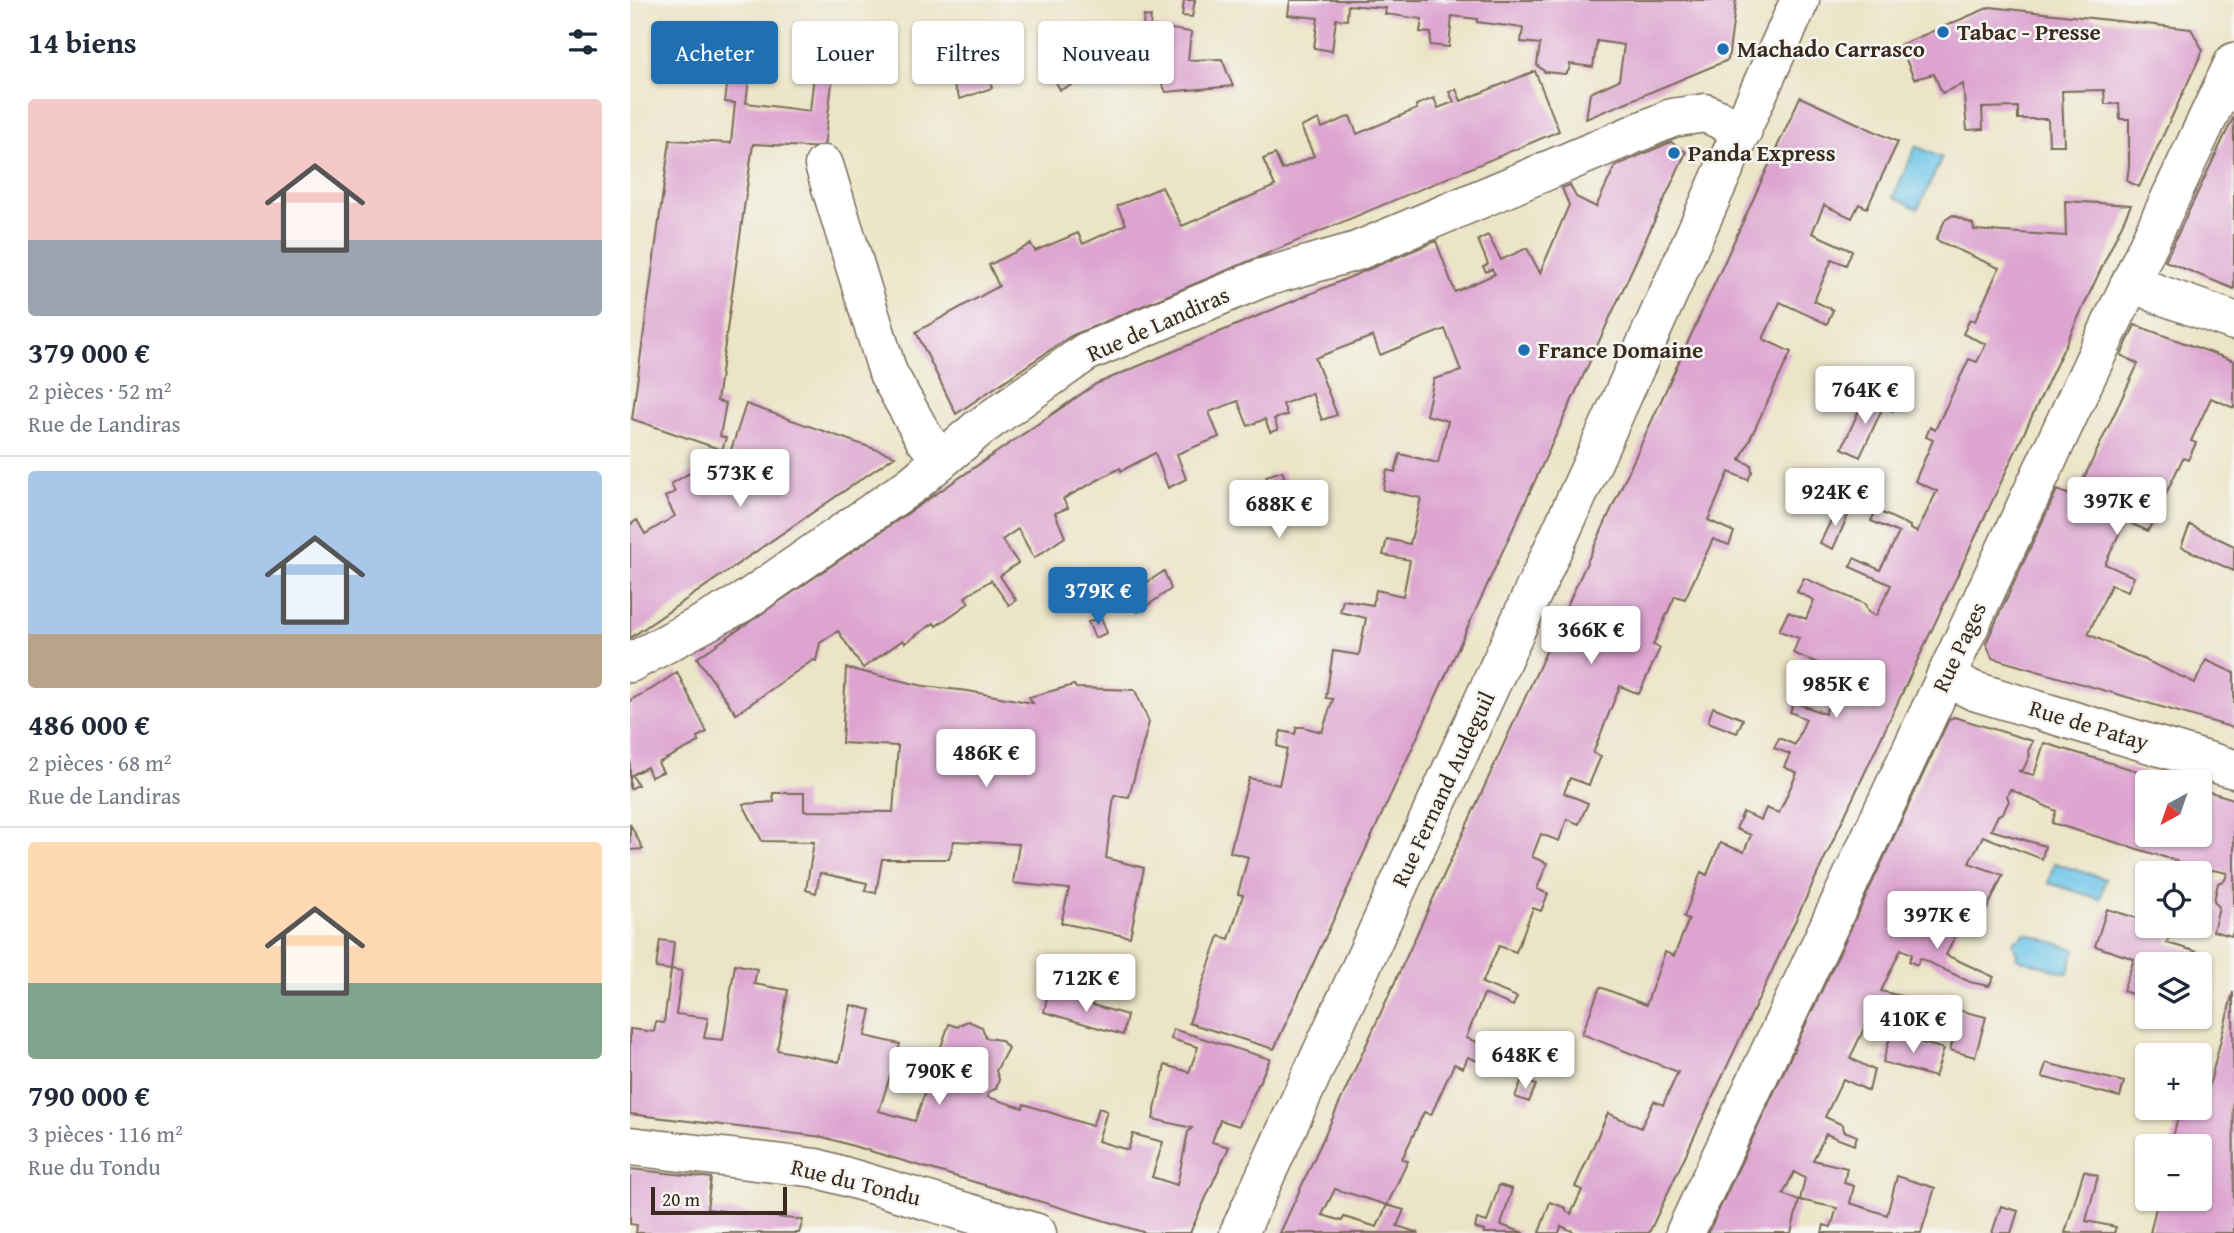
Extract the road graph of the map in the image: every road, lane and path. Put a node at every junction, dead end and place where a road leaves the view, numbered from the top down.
1 (1800, 0) edge
2 (2234, 62) edge
3 (1743, 130) junction
4 (824, 165) dead end
5 (2133, 281) junction
6 (2234, 321) edge
7 (941, 459) junction
8 (630, 663) edge
9 (1945, 677) junction
10 (2234, 769) edge
11 (630, 1146) edge
12 (958, 1221) edge
13 (1037, 1233) edge
14 (1239, 1233) edge
15 (1685, 1233) edge

1 - 3 street, Rue Fernand Audeguil
2 - 5 street, Rue Pages
3 - 7 street, Rue de Landiras
3 - 14 street, Rue Fernand Audeguil
4 - 7 street
5 - 6 street
5 - 9 street, Rue Pages
7 - 8 street, Rue de Landiras
9 - 10 street, Rue de Patay
9 - 15 street, Rue Pages
11 - 12 street, Rue du Tondu
12 - 13 street, Rue du Tondu

